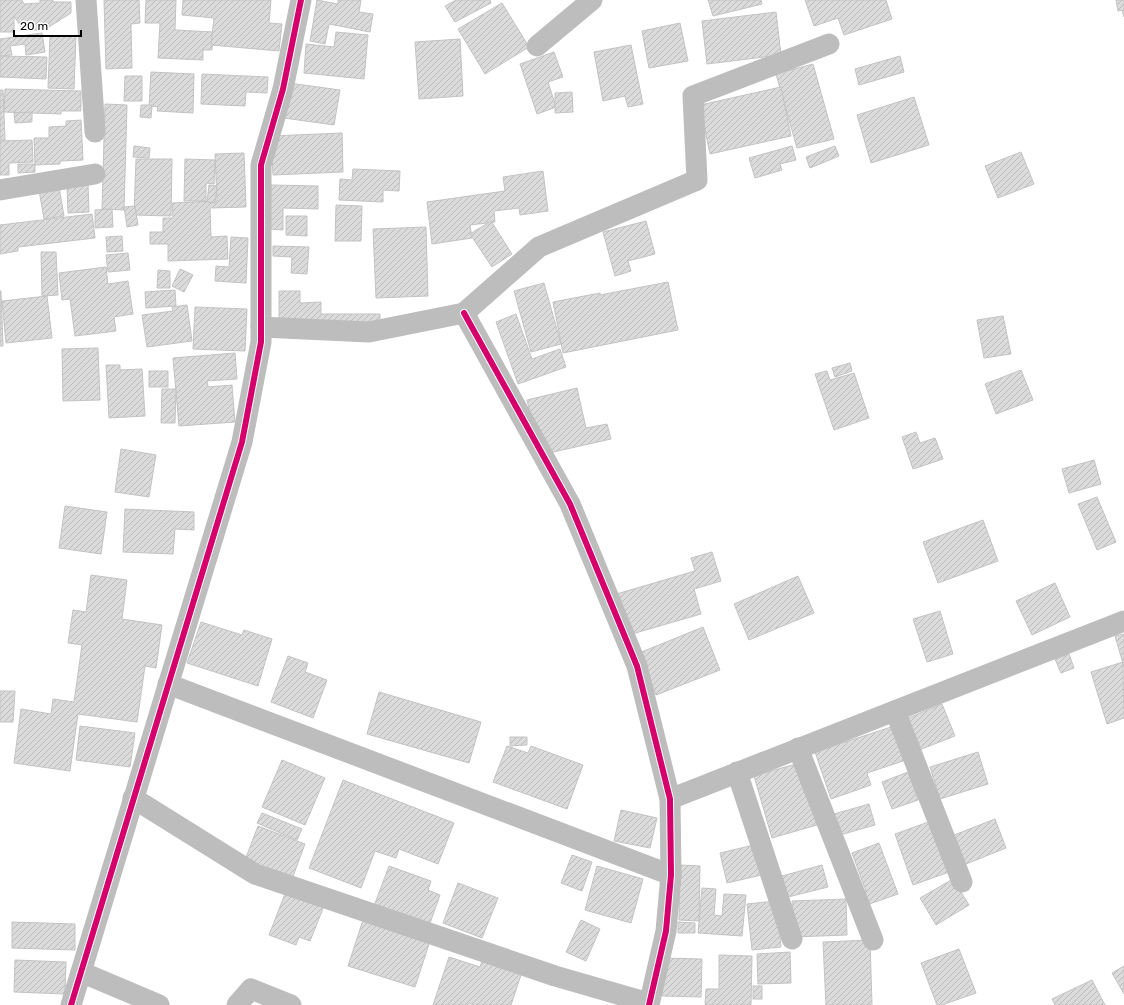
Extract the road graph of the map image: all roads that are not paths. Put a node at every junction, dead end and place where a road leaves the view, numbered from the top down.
1 (86, 0) edge
2 (301, 0) edge
3 (592, 0) edge
4 (829, 44) dead end
5 (537, 46) dead end
6 (95, 132) dead end
7 (95, 174) dead end
8 (0, 190) edge
9 (464, 313) junction
10 (261, 327) junction
11 (1124, 621) edge
12 (168, 684) junction
13 (895, 711) junction
14 (798, 748) junction
15 (737, 772) junction
16 (134, 798) junction
17 (670, 798) junction
18 (671, 875) junction
19 (962, 882) dead end
20 (792, 939) dead end
21 (873, 940) dead end
22 (81, 972) junction
23 (649, 1004) edge
24 (71, 1005) edge
25 (159, 1005) edge
26 (237, 1005) edge
27 (291, 1005) edge

1 - 6 street
2 - 10 street
3 - 5 street
4 - 9 street
7 - 8 street
9 - 10 street
9 - 17 street
10 - 12 street
11 - 13 street
12 - 16 street
12 - 18 street
13 - 14 street
13 - 19 street
14 - 15 street
14 - 21 street
15 - 17 street
15 - 20 street
16 - 22 street
16 - 23 street
17 - 18 street
18 - 23 street
22 - 24 street
22 - 25 street
26 - 27 street

